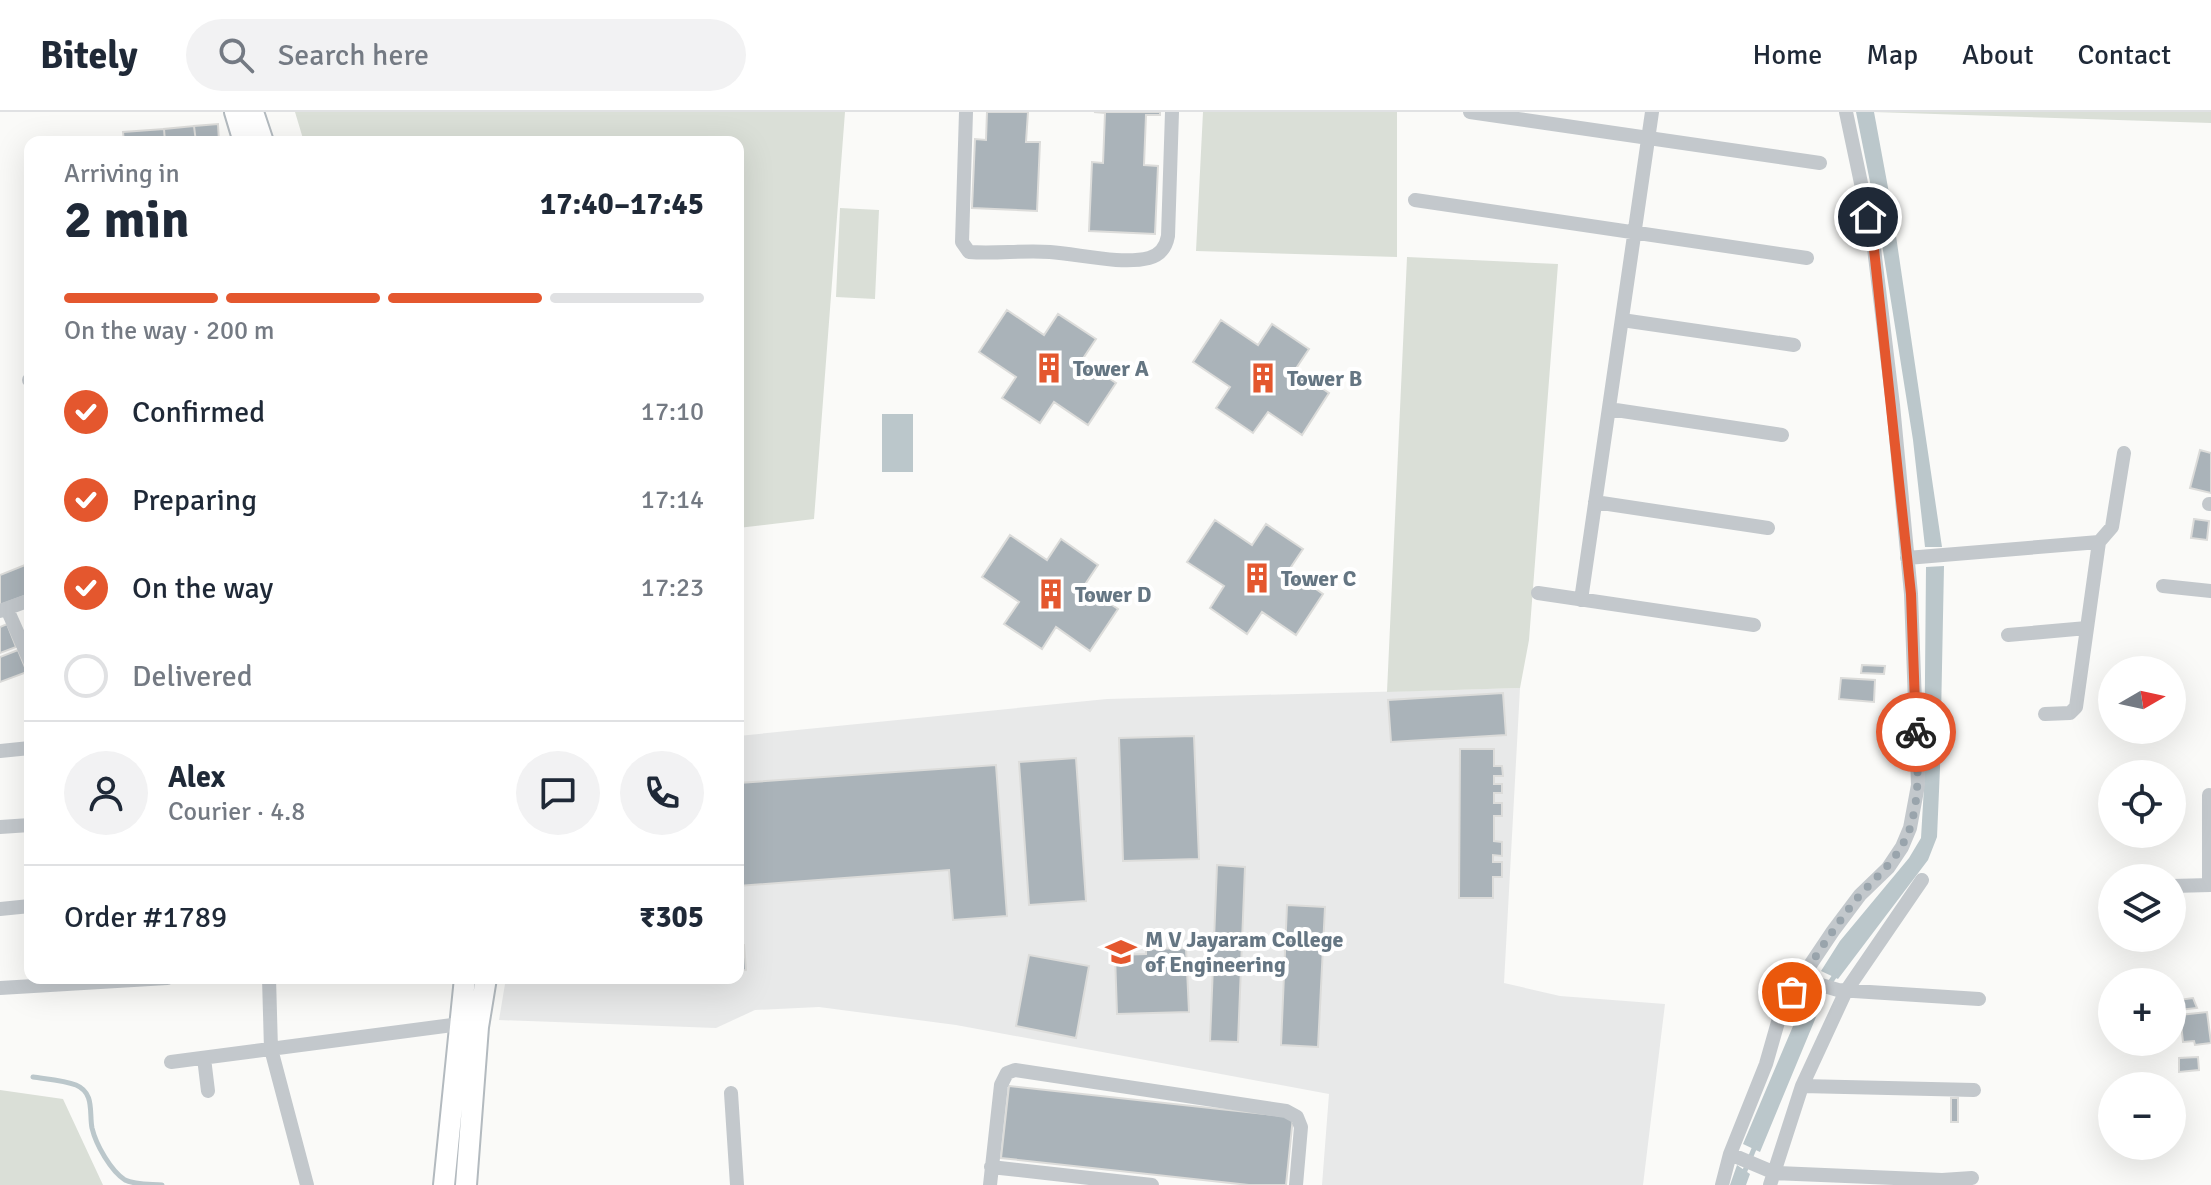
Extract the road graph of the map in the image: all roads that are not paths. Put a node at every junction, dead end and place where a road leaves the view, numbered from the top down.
1 (235, 112) edge
2 (253, 112) edge
3 (966, 112) edge
4 (1172, 112) edge
5 (1470, 112) edge
6 (1652, 112) edge
7 (1846, 112) edge
8 (242, 136) edge
9 (261, 136) edge
10 (1649, 138) junction
11 (1820, 163) dead end
12 (1415, 200) dead end
13 (1635, 232) junction
14 (1807, 258) dead end
15 (1622, 320) junction
16 (1794, 345) dead end
17 (1609, 409) junction
18 (1782, 435) dead end
19 (2124, 453) dead end
20 (1595, 502) junction
21 (1768, 528) dead end
22 (2099, 542) junction
23 (1915, 557) junction
24 (2163, 586) dead end
25 (2211, 591) edge
26 (1538, 593) dead end
27 (1581, 600) junction
28 (24, 602) edge
29 (3, 610) edge
30 (1754, 625) dead end
31 (2087, 628) junction
32 (2008, 635) dead end
33 (24, 650) edge
34 (2045, 714) dead end
35 (24, 749) edge
36 (0, 751) edge
37 (2209, 795) dead end
38 (24, 825) edge
39 (0, 827) edge
40 (1922, 880) dead end
41 (2210, 885) edge
42 (2186, 886) edge
43 (24, 907) edge
44 (0, 909) edge
45 (1801, 979) junction
46 (67, 984) edge
47 (269, 984) edge
48 (464, 984) edge
49 (485, 984) edge
50 (0, 988) edge
51 (1840, 990) junction
52 (1979, 999) dead end
53 (460, 1024) junction
54 (271, 1049) junction
55 (204, 1058) junction
56 (171, 1062) dead end
57 (1802, 1086) junction
58 (1974, 1090) dead end
59 (208, 1091) dead end
60 (731, 1093) dead end
61 (1735, 1156) junction
62 (991, 1167) junction
63 (1972, 1178) dead end
64 (1038, 1179) edge
65 (1771, 1179) edge
66 (1942, 1183) edge
67 (307, 1185) edge
68 (444, 1185) edge
69 (466, 1185) edge
70 (737, 1185) edge
71 (990, 1185) edge
72 (1152, 1185) edge
73 (1296, 1185) edge
74 (1722, 1185) edge

1 - 8 main road
2 - 9 main road
3 - 4 street
5 - 10 street
6 - 10 street
7 - 23 street
10 - 11 street
10 - 13 street
12 - 13 street
13 - 14 street
13 - 15 street
15 - 16 street
15 - 17 street
17 - 18 street
17 - 20 street
19 - 22 street
20 - 21 street
20 - 27 street
22 - 23 street
22 - 31 street
23 - 45 street
24 - 25 street
26 - 27 street
27 - 30 street
28 - 29 street
29 - 33 street
31 - 32 street
31 - 34 street
35 - 36 street
37 - 41 street
38 - 39 street
40 - 51 street
41 - 42 street
43 - 44 street
45 - 51 street
45 - 61 street
46 - 50 street
47 - 54 street
48 - 53 main road
49 - 69 main road
51 - 52 street
51 - 57 street
53 - 54 street
53 - 68 main road
54 - 55 street
54 - 67 street
55 - 56 street
55 - 59 street
57 - 58 street
57 - 65 street
60 - 70 street
61 - 65 street
61 - 74 street
62 - 64 street
62 - 71 street
62 - 73 street
63 - 66 street
64 - 72 street
65 - 66 street

